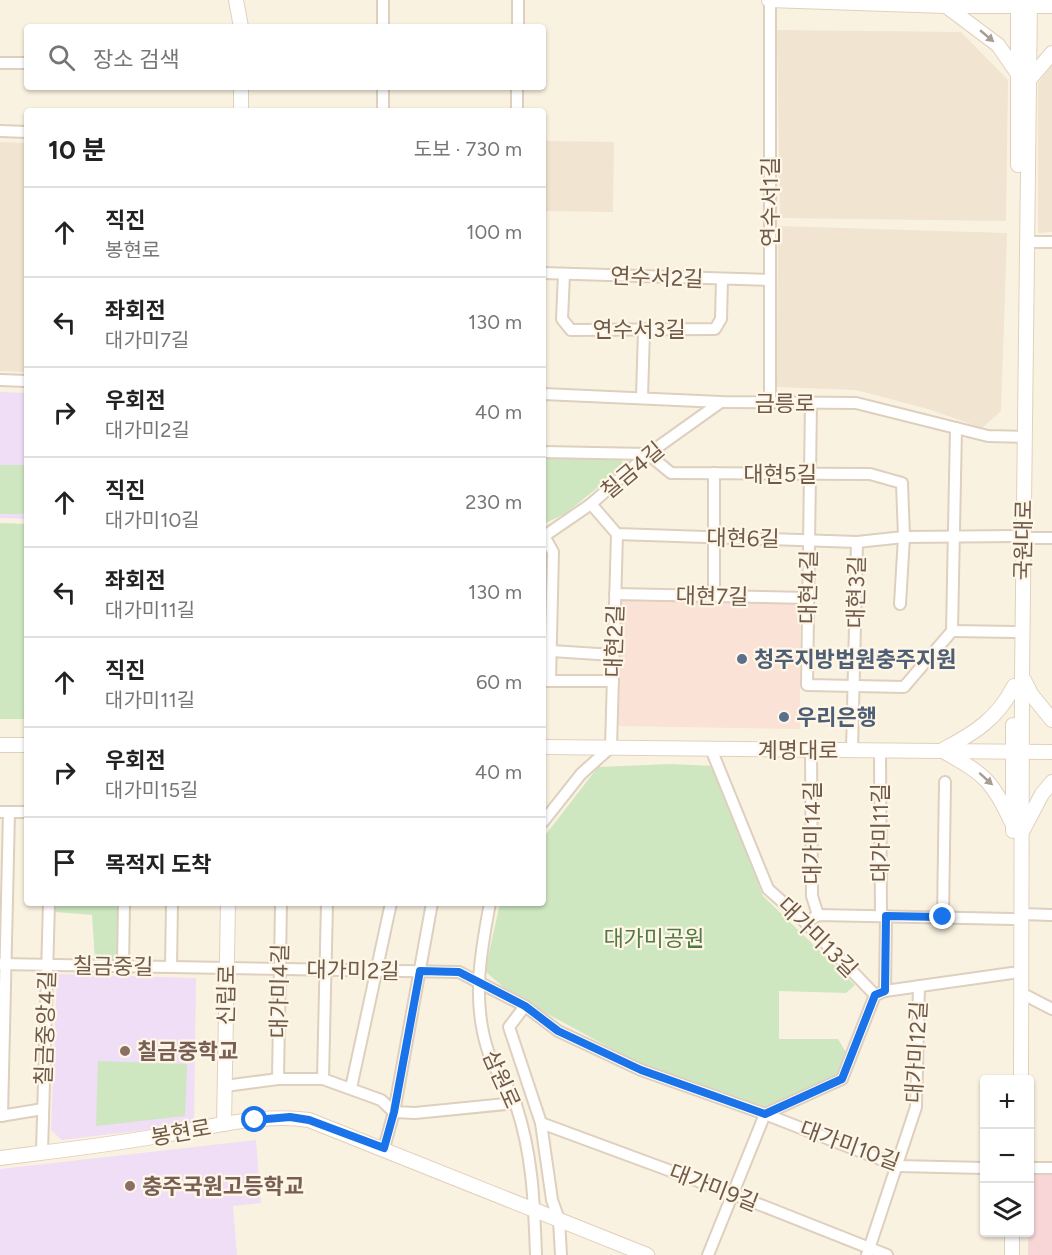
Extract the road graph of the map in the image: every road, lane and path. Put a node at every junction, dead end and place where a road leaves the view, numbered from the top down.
1 (236, 0) edge
2 (383, 0) edge
3 (518, 0) edge
4 (770, 0) edge
5 (959, 0) edge
6 (1024, 3) edge
7 (946, 6) junction
8 (1052, 6) edge
9 (240, 24) edge
10 (383, 24) edge
11 (518, 24) edge
12 (1052, 53) edge
13 (0, 63) edge
14 (24, 63) edge
15 (1023, 77) junction
16 (241, 90) edge
17 (383, 90) edge
18 (517, 90) edge
19 (241, 108) edge
20 (383, 108) edge
21 (517, 108) edge
22 (0, 131) edge
23 (24, 132) edge
24 (1026, 242) junction
25 (1052, 242) edge
26 (546, 273) edge
27 (564, 274) junction
28 (722, 280) junction
29 (770, 280) junction
30 (644, 330) junction
31 (0, 380) edge
32 (24, 381) edge
33 (546, 394) edge
34 (642, 397) junction
35 (721, 402) junction
36 (770, 403) junction
37 (811, 403) junction
38 (956, 428) junction
39 (1021, 437) junction
40 (546, 452) edge
41 (648, 454) junction
42 (714, 473) junction
43 (810, 474) junction
44 (591, 504) junction
45 (617, 534) junction
46 (546, 535) edge
47 (713, 537) junction
48 (904, 537) junction
49 (955, 537) junction
50 (1020, 537) junction
51 (1052, 538) edge
52 (809, 539) junction
53 (546, 540) edge
54 (857, 542) junction
55 (615, 594) junction
56 (714, 595) junction
57 (808, 598) junction
58 (900, 604) dead end
59 (952, 631) junction
60 (1015, 632) junction
61 (552, 651) junction
62 (613, 655) junction
63 (547, 681) edge
64 (613, 681) junction
65 (1018, 681) junction
66 (854, 687) junction
67 (1052, 720) edge
68 (0, 745) edge
69 (24, 745) edge
70 (546, 747) edge
71 (611, 747) junction
72 (711, 749) junction
73 (811, 750) junction
74 (852, 750) junction
75 (880, 750) junction
76 (942, 750) junction
77 (1017, 752) junction
78 (1052, 752) edge
79 (945, 782) dead end
80 (1052, 782) edge
81 (5, 812) edge
82 (24, 812) edge
83 (546, 816) edge
84 (1018, 829) junction
85 (49, 906) edge
86 (124, 906) edge
87 (172, 906) edge
88 (228, 906) edge
89 (281, 906) edge
90 (327, 906) edge
91 (390, 906) edge
92 (431, 906) edge
93 (490, 906) edge
94 (818, 915) junction
95 (1052, 915) edge
96 (883, 916) junction
97 (1017, 916) junction
98 (943, 917) junction
99 (806, 923) junction
100 (3, 964) edge
101 (47, 965) junction
102 (123, 966) junction
103 (171, 967) junction
104 (227, 968) junction
105 (279, 969) junction
106 (326, 969) junction
107 (376, 970) junction
108 (420, 971) junction
109 (1012, 972) junction
110 (477, 981) junction
111 (919, 986) junction
112 (880, 993) junction
113 (1021, 993) junction
114 (525, 1006) junction
115 (1052, 1009) edge
116 (1012, 1075) edge
117 (1021, 1075) edge
118 (278, 1079) junction
119 (323, 1079) junction
120 (225, 1086) junction
121 (351, 1088) junction
122 (516, 1103) junction
123 (43, 1109) junction
124 (394, 1112) junction
125 (765, 1114) junction
126 (1, 1116) edge
127 (541, 1123) junction
128 (224, 1124) junction
129 (384, 1148) junction
130 (42, 1153) junction
131 (0, 1158) edge
132 (898, 1166) junction
133 (980, 1168) edge
134 (1034, 1168) edge
135 (1052, 1168) edge
136 (733, 1194) junction
137 (534, 1209) junction
138 (559, 1220) junction
139 (1012, 1237) edge
140 (1021, 1237) edge
141 (868, 1252) edge
142 (536, 1255) edge
143 (561, 1255) edge
144 (647, 1255) edge
145 (708, 1255) edge
146 (886, 1255) edge
147 (1012, 1255) edge
148 (1021, 1255) edge

1 - 9 street
2 - 10 street
3 - 11 street
4 - 7 street
4 - 29 street, 연수서1길
5 - 7 street
6 - 7 street
6 - 8 street
6 - 15 street, 국원대로
7 -> 15 street
12 - 15 street
13 - 14 street
15 - 24 street, 국원대로
15 - 39 street, 국원대로
16 - 19 street
17 - 20 street
18 - 21 street
22 - 23 street
24 - 25 street
24 - 39 street, 국원대로
26 - 27 street, 연수서2길
27 - 28 street, 연수서2길
27 - 30 street, 연수서3길
28 - 29 street, 연수서2길
28 - 30 street, 연수서3길
29 - 36 street, 연수서1길
30 - 34 street
31 - 32 street
33 - 34 street, 금릉로
34 - 35 street, 금릉로
35 - 36 street, 금릉로
35 - 41 street, 칠금4길
36 - 37 street, 금릉로
37 - 38 street, 금릉로
37 - 43 street, 대현4길
38 - 39 street, 금릉로
38 - 49 street
39 - 50 street, 국원대로
40 - 41 street
41 - 42 street, 대현5길
41 - 44 street, 칠금4길
42 - 43 street, 대현5길
42 - 47 street
43 - 48 street, 대현5길
43 - 52 street, 대현4길
44 - 45 street
44 - 46 street, 칠금4길
45 - 47 street, 대현6길
45 - 55 street, 대현2길
47 - 52 street, 대현6길
47 - 56 street
48 - 49 street, 대현6길
48 - 54 street, 대현6길
48 - 58 street, 대현5길
49 - 50 street, 대현6길
49 - 59 street
50 - 51 street, 대현6길
50 - 60 street, 국원대로
50 - 65 street, 국원대로
52 - 54 street, 대현6길
52 - 57 street, 대현4길
53 - 61 street
54 - 66 street, 대현3길
55 - 56 street, 대현7길
55 - 62 street, 대현2길
56 - 57 street, 대현7길
57 - 66 street, 대현4길
59 - 60 street
59 - 66 street, 대현4길
60 - 65 street, 국원대로
61 - 62 street
61 - 63 street
62 - 64 street, 대현2길
63 - 64 street
64 - 71 street, 대현2길
65 - 67 street
65 - 76 street
65 - 77 street, 국원대로
66 - 74 street, 대현3길
68 - 69 street
70 - 71 street, 계명대로
71 - 72 street, 계명대로
71 - 83 street
72 - 73 street, 계명대로
72 - 99 street, 대가미13길
73 - 74 street, 계명대로
73 - 94 street, 대가미14길
74 - 75 street, 계명대로
75 - 76 street, 계명대로
75 - 96 street, 대가미11길
76 - 77 street, 계명대로
76 -> 84 street
77 - 78 street, 계명대로
77 - 84 street, 국원대로
79 - 98 street
80 - 84 street
81 - 82 street
81 - 100 street
84 - 97 street, 국원대로
85 - 101 street, 칠금중앙4길
86 - 102 street
87 - 103 street
88 - 104 street, 신립로
89 - 105 street, 대가미4길
90 - 106 street
91 - 107 street
92 - 108 street
93 - 110 street, 삼원로
94 - 96 street
94 - 99 street
95 - 97 street
96 - 98 street
96 - 112 street, 대가미11길
97 - 98 street
97 - 109 street, 국원대로
97 - 113 street, 국원대로
99 - 112 street, 대가미13길
100 - 101 street, 칠금중길
100 - 126 street
101 - 102 street, 칠금중길
101 - 123 street, 칠금중앙4길
102 - 103 street, 칠금중길
103 - 104 street, 칠금중길
104 - 105 street, 대가미2길
104 - 120 street, 신립로
105 - 106 street, 대가미2길
105 - 118 street, 대가미4길
106 - 107 street, 대가미2길
106 - 119 street
107 - 108 street, 대가미2길
107 - 121 street
108 - 110 street, 대가미2길
108 - 124 street
109 - 111 street
109 - 116 street, 국원대로
110 - 114 street, 대가미10길
110 - 122 street, 삼원로
111 - 112 street
111 - 132 street, 대가미12길
112 - 125 street, 대가미11길
113 - 115 street
113 - 117 street, 국원대로
114 - 125 street, 대가미10길
114 - 127 street
118 - 119 street
118 - 120 street
119 - 121 street
120 - 128 street, 신립로
121 - 124 street
122 - 124 street
122 - 137 street, 삼원로
123 - 126 street
123 - 130 street, 칠금중앙4길
124 - 129 street
125 - 132 street, 대가미10길
125 - 136 street
127 - 136 street, 대가미9길
127 - 138 street
128 - 129 street, 봉현로
128 - 130 street, 봉현로
129 - 137 street, 봉현로
130 - 131 street, 봉현로
132 - 133 street, 대가미10길
132 - 141 street, 대가미12길
134 - 135 street
136 - 141 street, 대가미9길
136 - 145 street
137 - 138 street, 봉현로
137 - 142 street, 삼원로
138 - 143 street
138 - 144 street, 봉현로
139 - 147 street
140 - 148 street
141 - 146 street, 대가미9길

